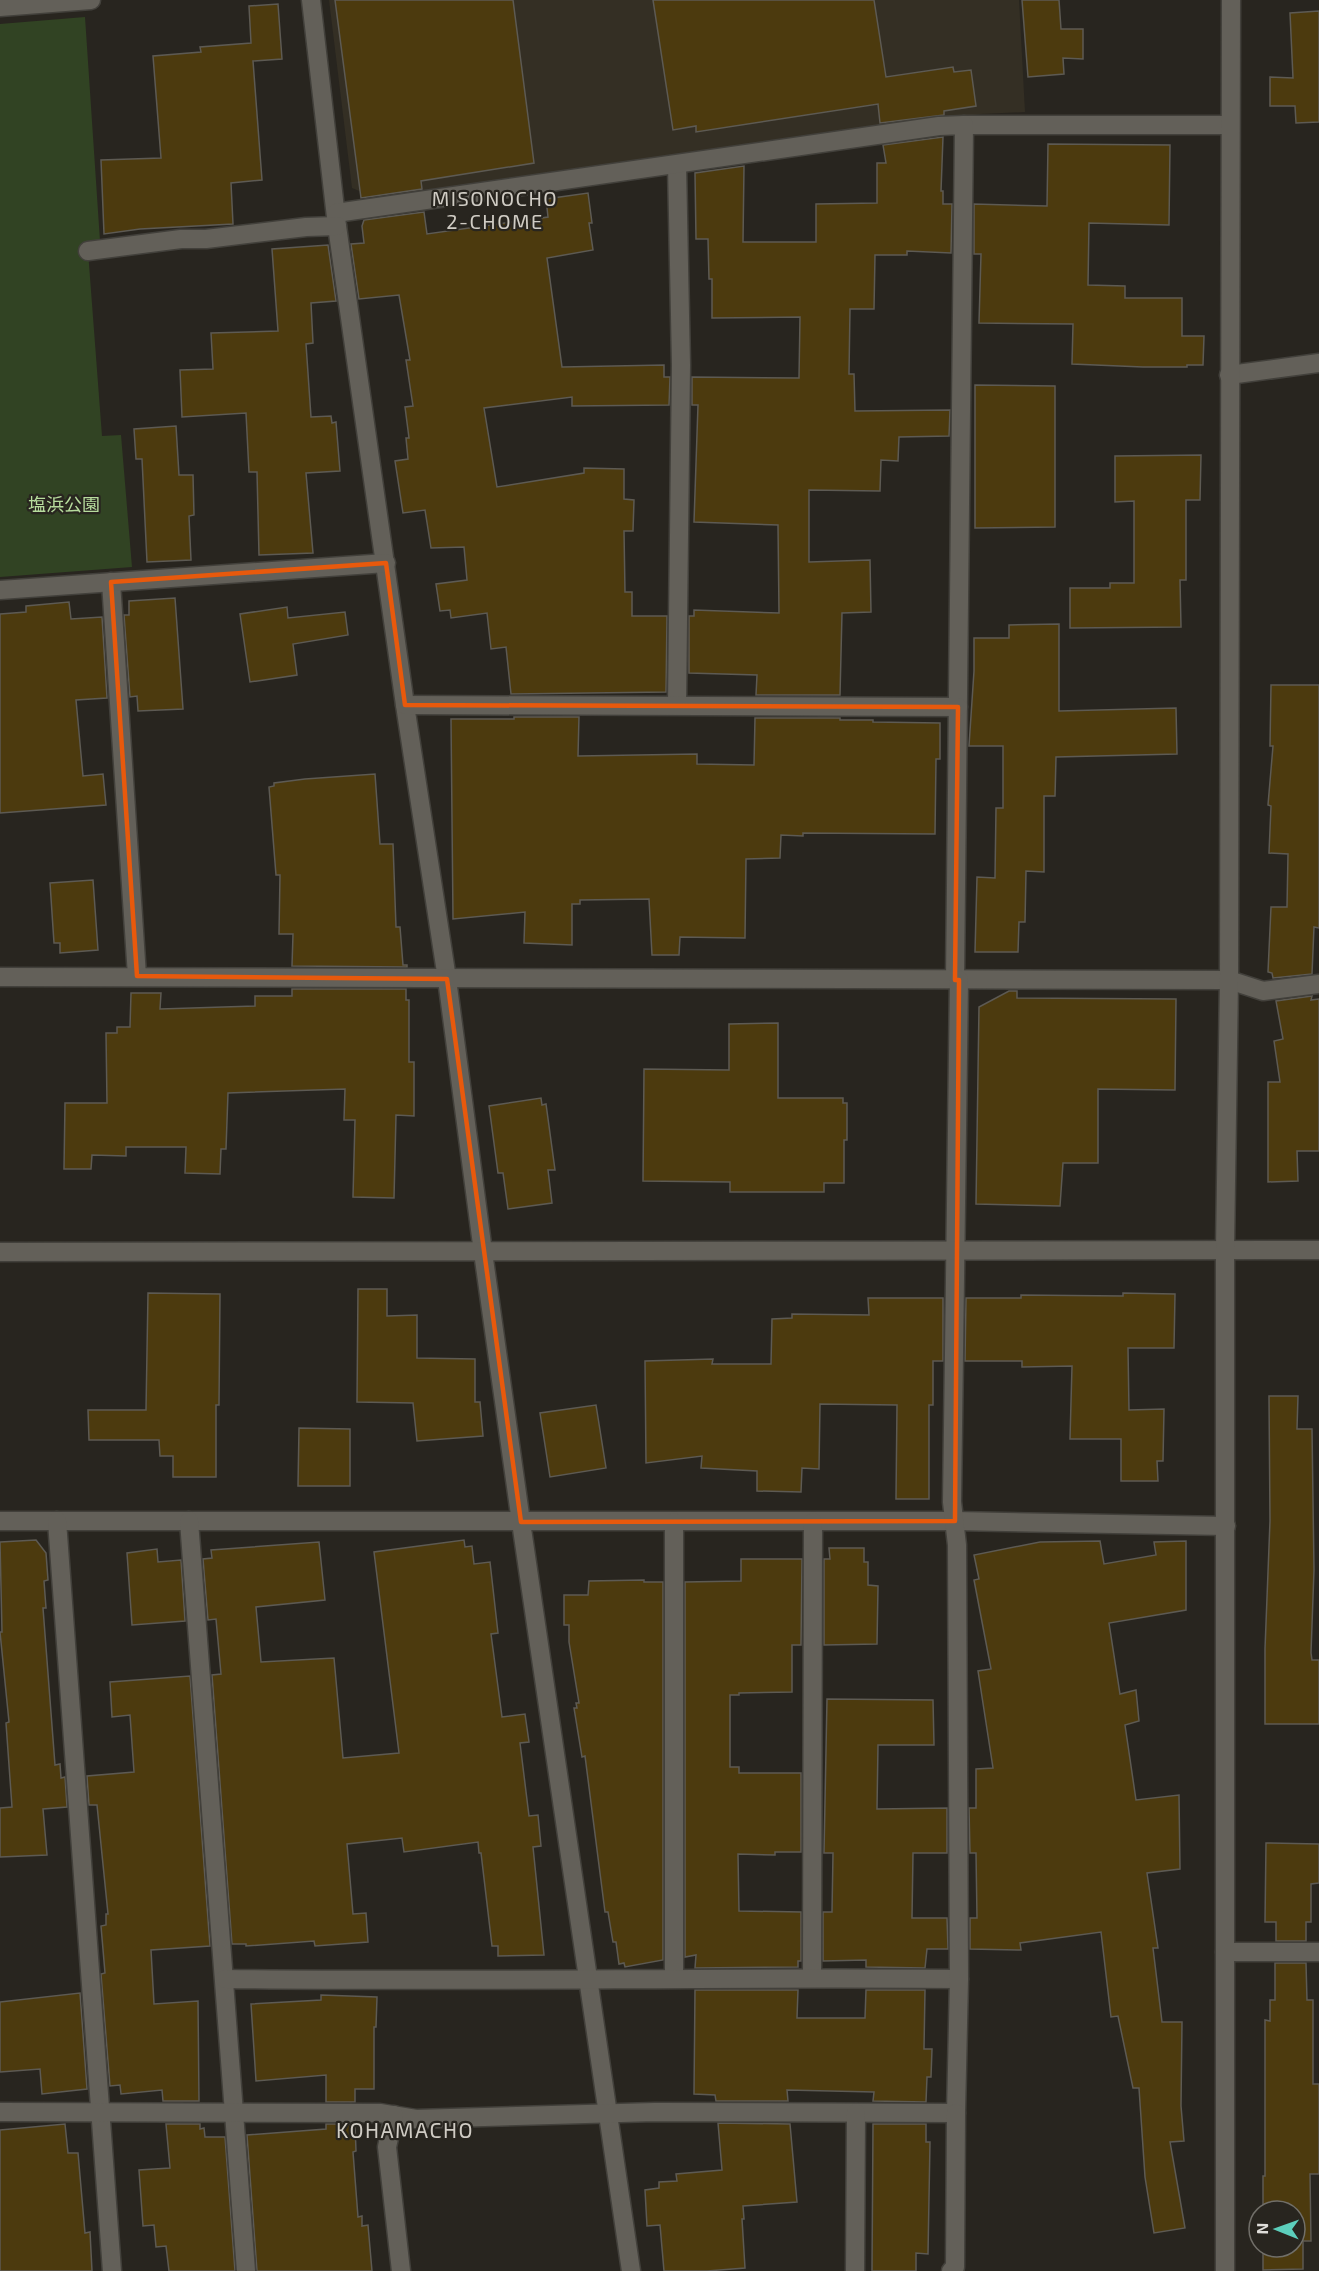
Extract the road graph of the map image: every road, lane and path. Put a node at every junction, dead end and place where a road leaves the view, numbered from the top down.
1 (91, 0) edge
2 (312, 0) edge
3 (1231, 0) edge
4 (0, 7) edge
5 (964, 125) junction
6 (1230, 125) junction
7 (677, 165) junction
8 (337, 220) junction
9 (88, 250) dead end
10 (1319, 363) edge
11 (1229, 375) junction
12 (386, 563) junction
13 (111, 582) junction
14 (0, 590) edge
15 (405, 705) junction
16 (677, 705) junction
17 (958, 707) junction
18 (137, 976) junction
19 (0, 977) edge
20 (447, 979) junction
21 (957, 980) junction
22 (1229, 980) junction
23 (1319, 984) edge
24 (1225, 1249) junction
25 (1319, 1250) edge
26 (954, 1251) junction
27 (0, 1252) edge
28 (483, 1252) junction
29 (0, 1521) edge
30 (57, 1521) junction
31 (189, 1521) junction
32 (955, 1521) junction
33 (521, 1522) junction
34 (674, 1522) junction
35 (813, 1522) junction
36 (1226, 1526) junction
37 (1225, 1952) junction
38 (1319, 1952) edge
39 (588, 1978) junction
40 (674, 1978) junction
41 (812, 1978) junction
42 (225, 1979) junction
43 (959, 1979) junction
44 (0, 2112) edge
45 (99, 2112) junction
46 (235, 2113) junction
47 (856, 2113) junction
48 (956, 2114) junction
49 (394, 2115) junction
50 (608, 2115) junction
51 (112, 2271) edge
52 (246, 2271) edge
53 (400, 2271) edge
54 (631, 2271) edge
55 (855, 2271) edge
56 (951, 2271) edge
57 (1225, 2271) edge

1 - 4 street
2 - 8 street
3 - 6 street
5 - 6 street
5 - 7 street
5 - 17 street
6 - 11 street
7 - 8 street
7 - 16 street
8 - 9 street
8 - 12 street
10 - 11 street
11 - 22 street
12 - 13 street
12 - 15 street
13 - 14 street
13 - 18 street
15 - 16 street
15 - 20 street
16 - 17 street
17 - 21 street
18 - 19 street
18 - 20 street
20 - 21 street
20 - 28 street
21 - 22 street
21 - 26 street
22 - 23 street
22 - 24 street
24 - 25 street
24 - 26 street
24 - 36 street
26 - 28 street
26 - 32 street
27 - 28 street
28 - 33 street
29 - 30 street
30 - 31 street
30 - 45 street
31 - 33 street
31 - 42 street
32 - 35 street
32 - 36 street
32 - 43 street
33 - 34 street
33 - 39 street
34 - 35 street
34 - 40 street
35 - 41 street
36 - 37 street
37 - 38 street
37 - 57 street
39 - 40 street
39 - 42 street
39 - 50 street
40 - 41 street
41 - 43 street
42 - 46 street
43 - 48 street
44 - 45 street
45 - 46 street
45 - 51 street
46 - 49 street
46 - 52 street
47 - 48 street
47 - 50 street
47 - 55 street
48 - 56 street
49 - 50 street
49 - 53 street
50 - 54 street

